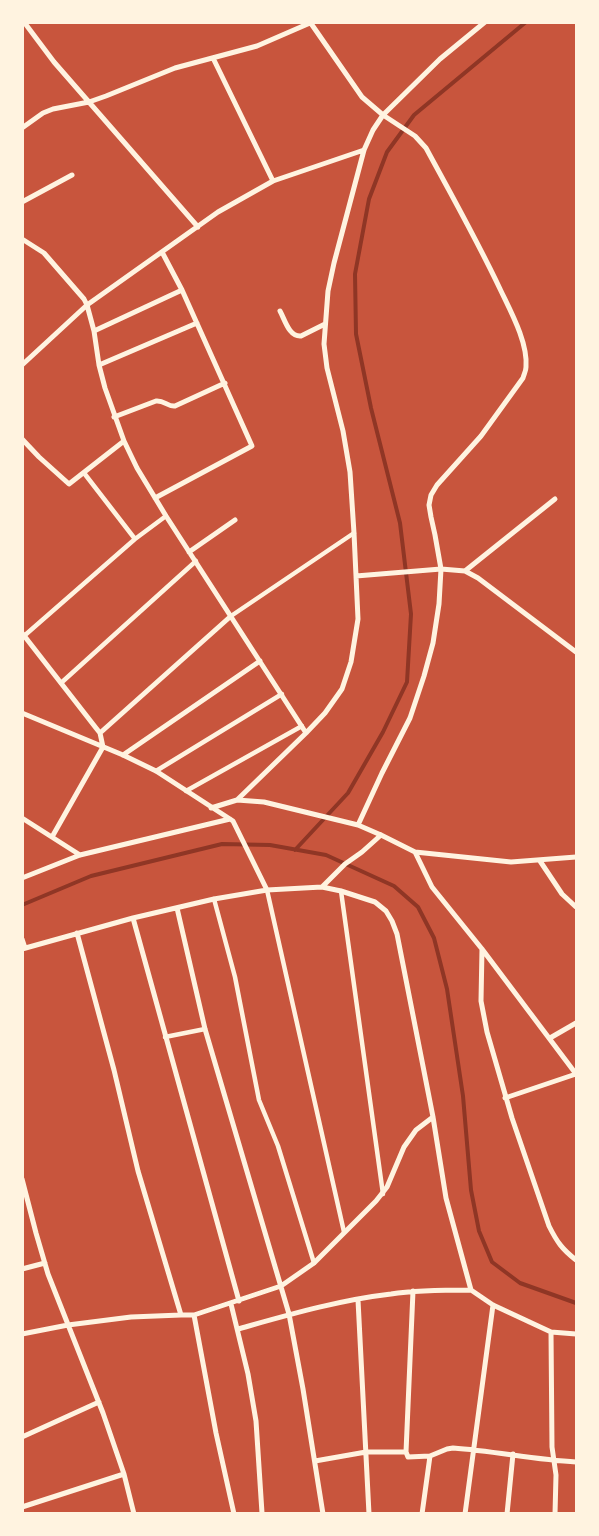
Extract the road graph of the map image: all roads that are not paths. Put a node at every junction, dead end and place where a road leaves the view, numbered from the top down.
1 (24, 22) edge
2 (485, 22) edge
3 (310, 23) edge
4 (213, 58) junction
5 (89, 102) junction
6 (383, 115) junction
7 (22, 128) edge
8 (364, 150) junction
9 (72, 175) dead end
10 (273, 181) junction
11 (22, 202) edge
12 (198, 227) junction
13 (22, 239) edge
14 (162, 252) junction
15 (182, 290) junction
16 (87, 305) junction
17 (280, 311) dead end
18 (197, 323) junction
19 (325, 324) junction
20 (94, 331) junction
21 (22, 365) edge
22 (99, 365) junction
23 (225, 383) junction
24 (114, 417) junction
25 (22, 439) edge
26 (124, 441) junction
27 (84, 473) junction
28 (155, 498) junction
29 (555, 499) dead end
30 (166, 516) junction
31 (235, 520) dead end
32 (354, 534) junction
33 (135, 539) junction
34 (189, 552) junction
35 (196, 561) junction
36 (441, 569) junction
37 (465, 571) junction
38 (356, 576) junction
39 (231, 616) junction
40 (23, 636) edge
41 (576, 652) edge
42 (260, 661) junction
43 (61, 683) junction
44 (282, 694) junction
45 (22, 713) edge
46 (302, 726) junction
47 (100, 733) junction
48 (306, 733) junction
49 (103, 747) junction
50 (123, 755) junction
51 (156, 771) junction
52 (186, 791) junction
53 (237, 800) junction
54 (211, 808) junction
55 (22, 818) edge
56 (231, 820) junction
57 (358, 826) junction
58 (380, 835) junction
59 (52, 836) junction
60 (415, 852) junction
61 (80, 855) junction
62 (576, 857) edge
63 (540, 861) junction
64 (22, 878) edge
65 (322, 887) junction
66 (267, 890) junction
67 (342, 890) junction
68 (214, 899) junction
69 (576, 907) edge
70 (177, 908) junction
71 (133, 918) junction
72 (77, 933) junction
73 (22, 938) edge
74 (24, 949) edge
75 (482, 949) junction
76 (576, 1023) edge
77 (205, 1029) junction
78 (165, 1037) junction
79 (550, 1038) junction
80 (576, 1074) edge
81 (505, 1098) junction
82 (433, 1117) junction
83 (22, 1179) edge
84 (383, 1194) junction
85 (344, 1232) junction
86 (576, 1260) edge
87 (45, 1263) junction
88 (314, 1263) junction
89 (22, 1269) edge
90 (281, 1286) junction
91 (471, 1290) junction
92 (413, 1291) junction
93 (358, 1300) junction
94 (239, 1302) junction
95 (231, 1304) junction
96 (493, 1305) junction
97 (289, 1314) junction
98 (181, 1316) junction
99 (194, 1316) junction
100 (68, 1324) junction
101 (238, 1329) junction
102 (551, 1332) junction
103 (22, 1334) edge
104 (576, 1334) edge
105 (99, 1402) junction
106 (22, 1437) edge
107 (474, 1450) junction
108 (366, 1452) junction
109 (406, 1452) junction
110 (514, 1454) junction
111 (430, 1456) junction
112 (315, 1461) junction
113 (555, 1461) junction
114 (576, 1462) edge
115 (124, 1474) junction
116 (22, 1507) edge
117 (261, 1513) edge
118 (134, 1514) edge
119 (234, 1514) edge
120 (266, 1514) edge
121 (322, 1514) edge
122 (369, 1514) edge
123 (422, 1514) edge
124 (465, 1514) edge
125 (507, 1514) edge
126 (555, 1514) edge

1 - 5 street
2 - 6 street
3 - 4 street
3 - 6 street
4 - 5 street
4 - 10 street
5 - 7 street
5 - 12 street
6 - 8 street
6 - 36 street
8 - 10 street
8 - 19 street
9 - 11 street
10 - 12 street
12 - 14 street
13 - 16 street
14 - 15 street
14 - 16 street
15 - 18 street
15 - 20 street
16 - 20 street
16 - 21 street
17 - 19 street
18 - 22 street
18 - 23 street
19 - 32 street
20 - 22 street
22 - 24 street
23 - 24 street
23 - 28 street
24 - 26 street
25 - 27 street
26 - 27 street
26 - 28 street
27 - 33 street
28 - 30 street
29 - 37 street
30 - 33 street
30 - 34 street
31 - 34 street
32 - 38 street
32 - 39 street
33 - 40 street
34 - 35 street
35 - 39 street
35 - 43 street
36 - 37 street
36 - 38 street
36 - 57 street
37 - 41 street
38 - 48 street
39 - 42 street
39 - 47 street
40 - 43 street
42 - 44 street
42 - 50 street
43 - 47 street
44 - 46 street
44 - 51 street
45 - 49 street
46 - 48 street
46 - 52 street
47 - 49 street
48 - 53 street
49 - 50 street
49 - 59 street
50 - 51 street
51 - 52 street
52 - 54 street
53 - 54 street
53 - 57 street
54 - 56 street
55 - 59 street
56 - 61 street
56 - 66 street
57 - 58 street
58 - 60 street
58 - 65 street
59 - 61 street
60 - 63 street
60 - 75 street
61 - 64 street
62 - 63 street
63 - 69 street
65 - 66 street
65 - 67 street
66 - 68 street
66 - 85 street
67 - 82 street
67 - 84 street
68 - 70 street
68 - 88 street
70 - 71 street
70 - 77 street
71 - 72 street
71 - 78 street
72 - 74 street
72 - 98 street
73 - 74 street
75 - 79 street
75 - 81 street
76 - 79 street
77 - 78 street
77 - 90 street
78 - 94 street
79 - 80 street
80 - 81 street
81 - 86 street
82 - 84 street
82 - 91 street
83 - 87 street
84 - 85 street
85 - 88 street
87 - 89 street
87 - 100 street
88 - 90 street
90 - 94 street
90 - 97 street
91 - 92 street
91 - 96 street
92 - 93 street
92 - 109 street
93 - 97 street
93 - 108 street
94 - 95 street
95 - 99 street
95 - 101 street
96 - 102 street
96 - 107 street
97 - 101 street
97 - 112 street
98 - 99 street
98 - 100 street
99 - 119 street
100 - 103 street
100 - 105 street
101 - 117 street
102 - 104 street
102 - 113 street
105 - 106 street
105 - 115 street
107 - 110 street
107 - 111 street
107 - 124 street
108 - 109 street
108 - 112 street
108 - 122 street
109 - 111 street
110 - 113 street
110 - 125 street
111 - 123 street
112 - 121 street
113 - 114 street
113 - 126 street
115 - 116 street
115 - 118 street
117 - 120 street

